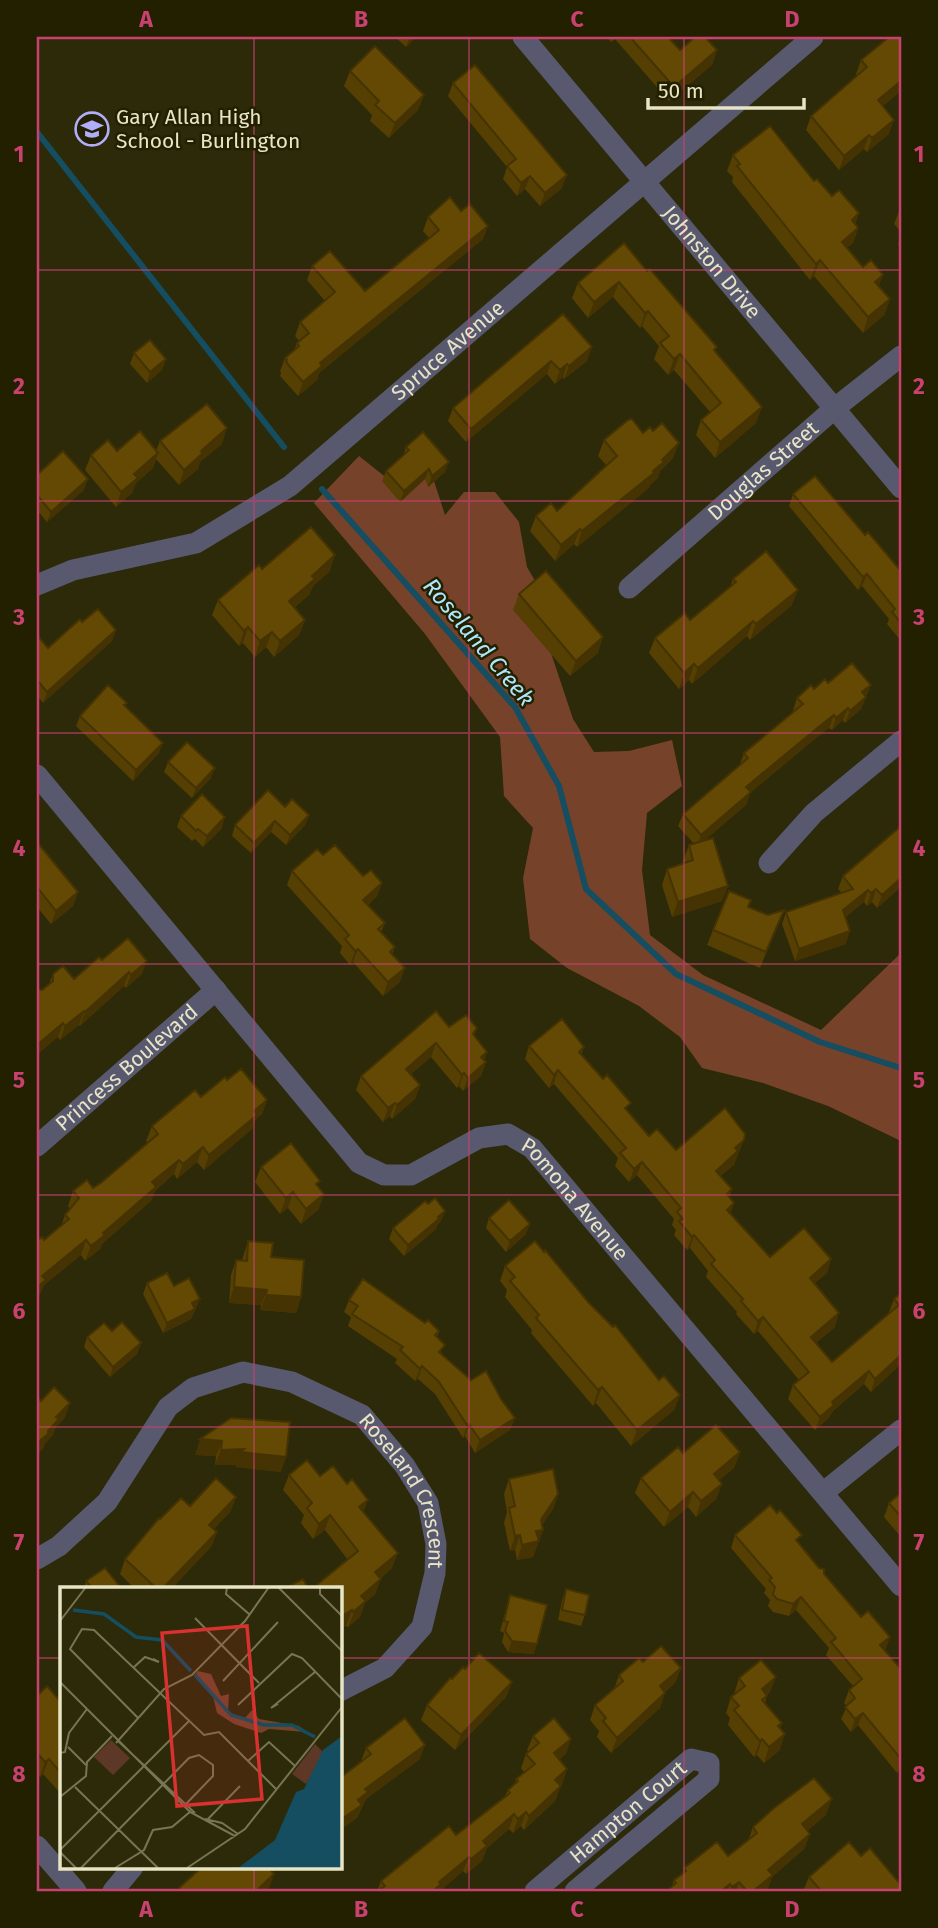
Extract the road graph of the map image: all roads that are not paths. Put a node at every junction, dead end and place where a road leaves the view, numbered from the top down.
1 (523, 37) edge
2 (813, 37) edge
3 (645, 181) junction
4 (901, 356) edge
5 (835, 408) junction
6 (901, 488) edge
7 (37, 584) edge
8 (629, 588) dead end
9 (901, 741) edge
10 (37, 775) edge
11 (769, 863) dead end
12 (216, 990) junction
13 (37, 1146) edge
14 (901, 1430) edge
15 (824, 1492) junction
16 (37, 1559) edge
17 (901, 1587) edge
18 (341, 1690) edge
19 (37, 1846) edge
20 (132, 1868) edge
21 (76, 1891) edge
22 (113, 1891) edge
23 (535, 1891) edge
24 (575, 1891) edge

1 - 3 street, Johnston Drive
2 - 3 street, Spruce Avenue
3 - 5 street, Johnston Drive
3 - 7 street, Spruce Avenue
4 - 5 street, Douglas Street
5 - 6 street, Johnston Drive
5 - 8 street, Douglas Street
9 - 11 street
10 - 12 street, Pomona Avenue
12 - 13 street, Princess Boulevard
12 - 15 street, Pomona Avenue
14 - 15 street
15 - 17 street, Pomona Avenue
16 - 18 street, Roseland Crescent
19 - 21 street
20 - 22 street
23 - 24 street, Hampton Court

